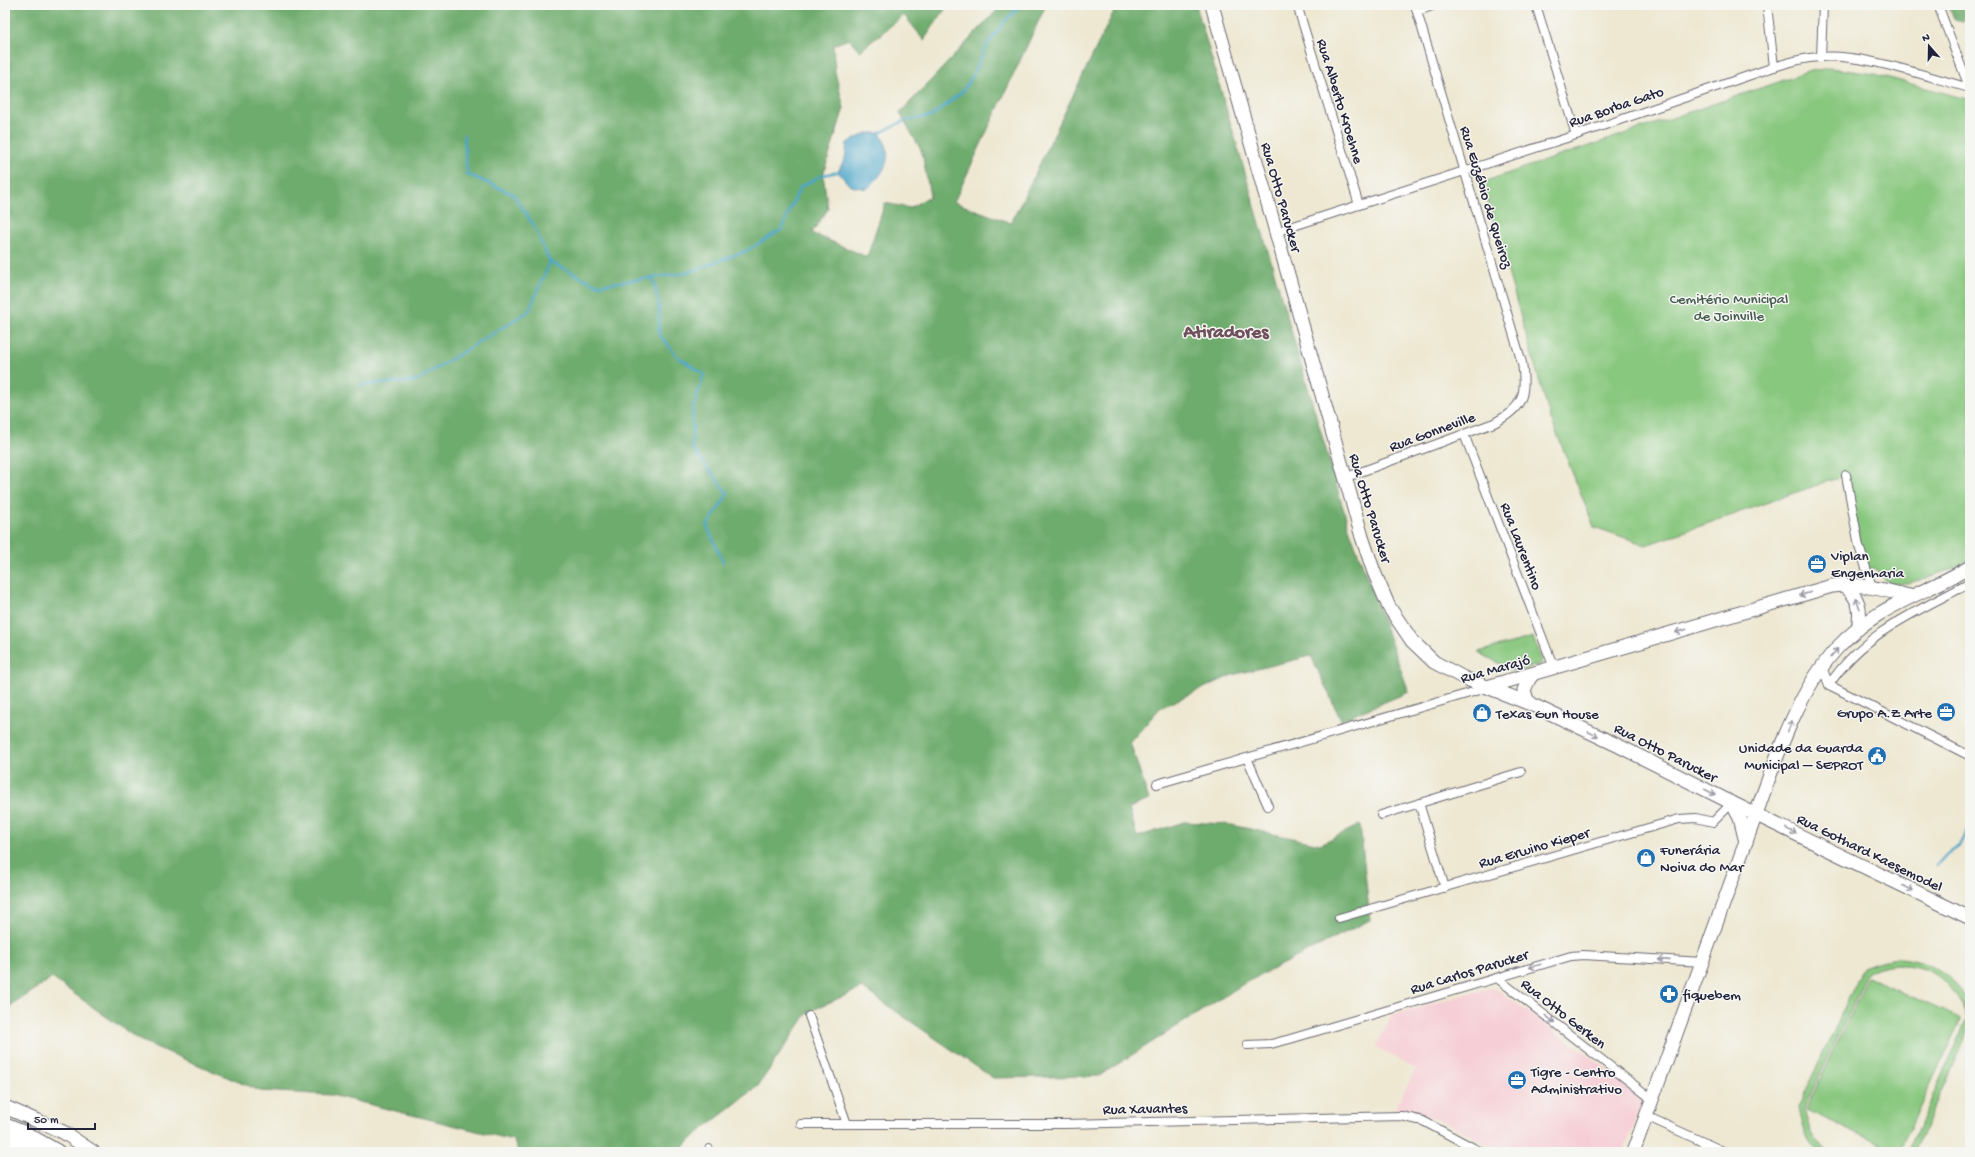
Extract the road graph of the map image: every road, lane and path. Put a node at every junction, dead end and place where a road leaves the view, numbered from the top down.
1 (1212, 5) edge
2 (1297, 5) edge
3 (1435, 5) edge
4 (1536, 5) edge
5 (1767, 5) edge
6 (1823, 5) edge
7 (1938, 5) edge
8 (1416, 8) edge
9 (1821, 57) junction
10 (1774, 67) junction
11 (1970, 87) edge
12 (1576, 135) junction
13 (1464, 172) junction
14 (1359, 205) junction
15 (1275, 232) junction
16 (1522, 398) joint
17 (1464, 434) junction
18 (1846, 475) dead end
19 (1344, 478) junction
20 (1970, 567) edge
21 (1970, 583) edge
22 (1843, 584) junction
23 (1872, 587) junction
24 (1910, 596) junction
25 (1858, 628) junction
26 (1822, 667) junction
27 (1554, 668) junction
28 (1533, 674) junction
29 (1829, 685) junction
30 (1487, 687) junction
31 (1533, 705) junction
32 (1970, 756) edge
33 (1247, 758) junction
34 (1521, 772) dead end
35 (1157, 784) dead end
36 (1419, 803) junction
37 (1732, 803) junction
38 (1268, 806) dead end
39 (1756, 814) junction
40 (1381, 815) dead end
41 (1746, 842) junction
42 (1445, 888) junction
43 (1339, 918) dead end
44 (1970, 918) edge
45 (1703, 962) junction
46 (1497, 978) junction
47 (808, 1016) dead end
48 (1247, 1045) dead end
49 (1652, 1099) junction
50 (5, 1107) edge
51 (1646, 1116) junction
52 (801, 1124) dead end
53 (847, 1124) junction
54 (5, 1126) edge
55 (5, 1140) edge
56 (32, 1152) edge
57 (57, 1152) edge
58 (93, 1152) edge
59 (1481, 1152) edge
60 (1633, 1152) edge
61 (1725, 1152) edge

1 - 15 main road, Rua Otto Parucker
2 - 14 street, Rua Alberto Kroehne
3 - 8 street
4 - 12 street
5 - 10 street
6 - 9 street
7 - 11 street
8 - 13 street, Rua Euzébio de Queiroz
9 - 10 street, Rua Borba Gato
9 - 11 street, Rua Borba Gato
10 - 12 street, Rua Borba Gato
12 - 13 street, Rua Borba Gato
13 - 14 street, Rua Borba Gato
13 - 16 street, Rua Euzébio de Queiroz
14 - 15 street, Rua Borba Gato
15 - 19 main road, Rua Otto Parucker
16 - 17 street, Rua Gonneville
17 - 19 street, Rua Gonneville
17 - 27 street, Rua Laurentino
18 - 23 street
19 - 30 main road, Rua Otto Parucker
20 - 24 main road
21 - 29 street
22 - 23 main road, Rua Marajó
25 -> 22 main road
22 -> 27 main road, Rua Marajó
23 - 24 main road, Rua Marajó
24 - 25 main road
26 -> 25 main road
26 - 29 street
39 -> 26 main road
27 - 28 main road, Rua Marajó
28 - 30 main road, Rua Marajó
28 - 31 main road
29 - 32 street
30 - 31 main road, Rua Otto Parucker
30 - 33 street, Rua Marajó
31 -> 37 main road, Rua Otto Parucker
33 - 35 street, Rua Marajó
33 - 38 street
34 - 36 street
36 - 40 street
36 - 42 street
37 - 39 main road, Rua Otto Parucker
37 - 41 main road
37 - 42 street, Rua Erwino Kieper
39 - 41 main road
39 -> 44 main road, Rua Gothard Kaesemodel
41 - 45 main road
42 - 43 street, Rua Erwino Kieper
45 -> 46 street, Rua Carlos Parucker
45 - 49 main road
46 - 48 street, Rua Carlos Parucker
46 -> 49 street, Rua Otto Gerken
47 - 53 street
49 - 51 main road
50 - 58 main road
51 - 60 main road
51 - 61 street
52 - 53 street, Rua Xavantes
53 - 59 street, Rua Xavantes
54 - 57 highway
55 - 56 highway

